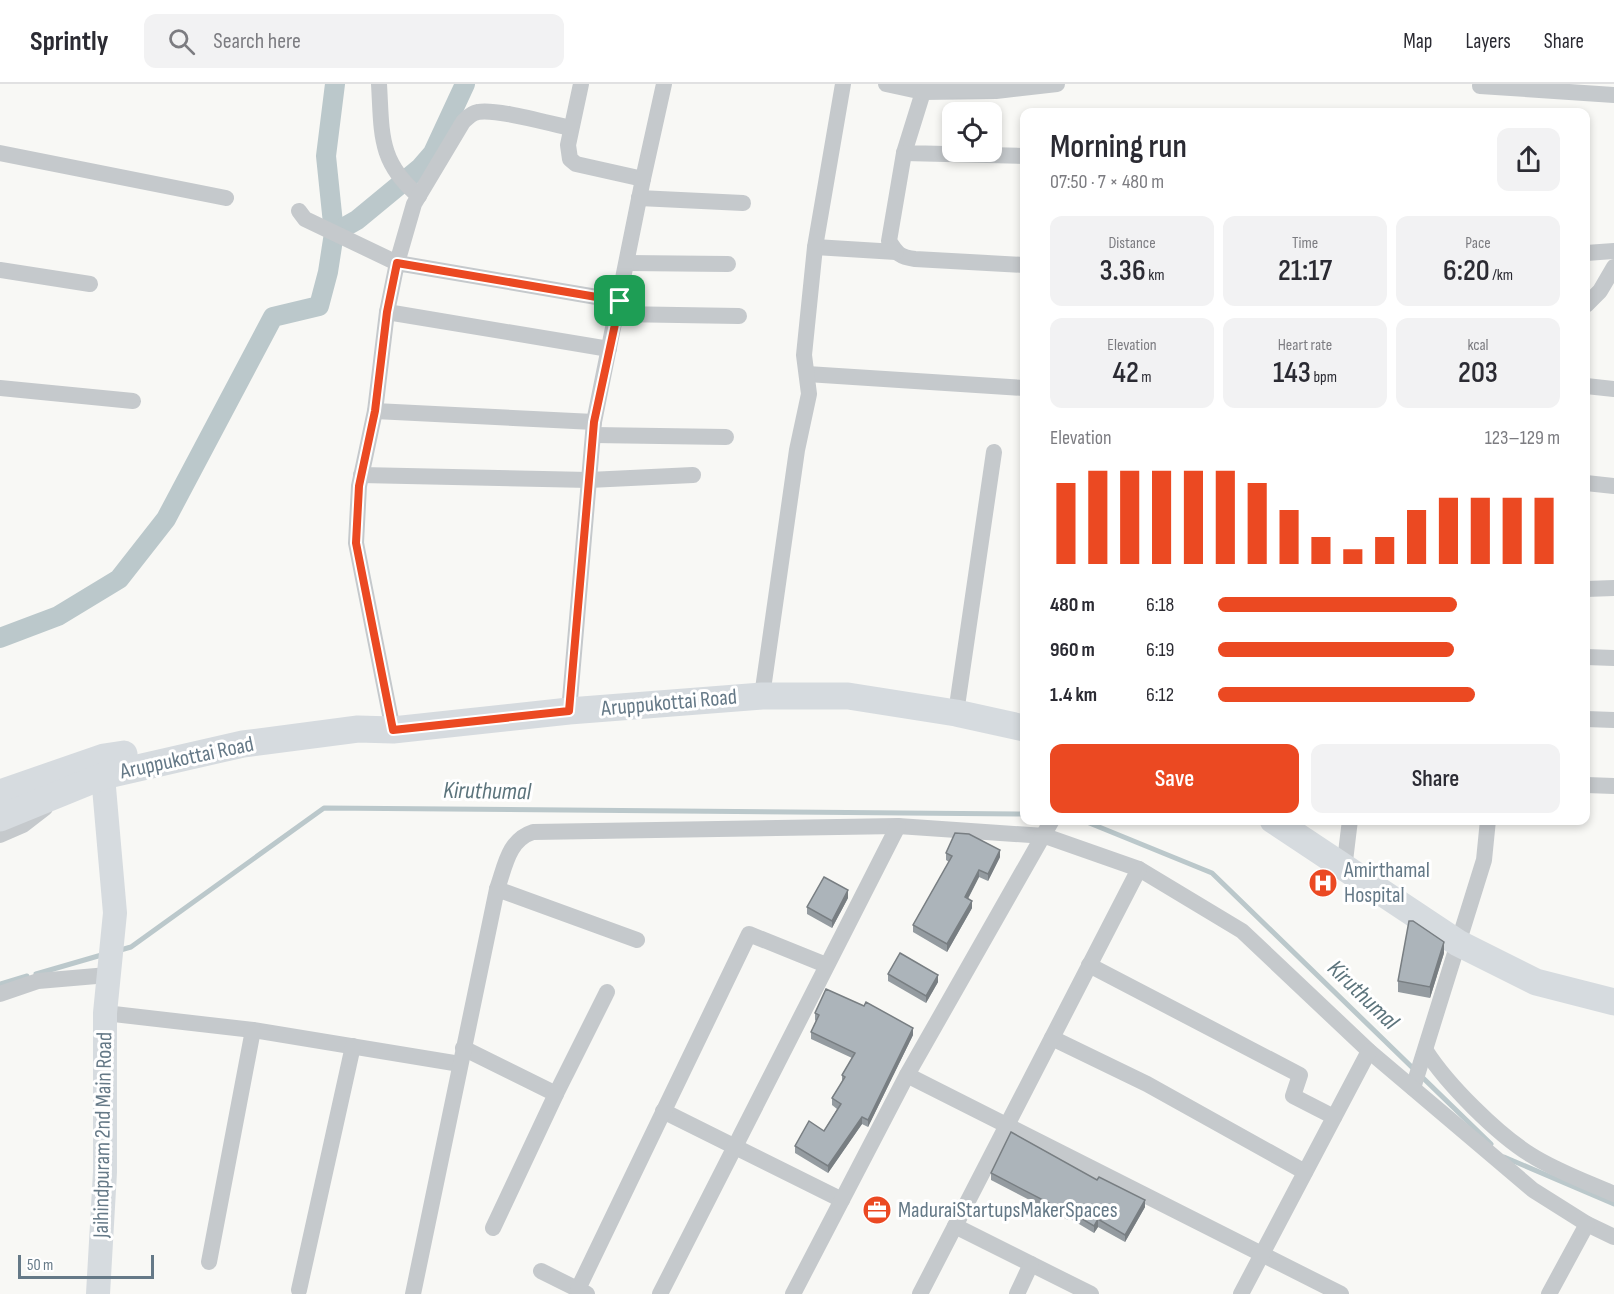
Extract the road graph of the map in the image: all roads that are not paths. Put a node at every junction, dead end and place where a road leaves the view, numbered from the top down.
1 (379, 84) edge
2 (581, 84) edge
3 (664, 84) edge
4 (843, 84) edge
5 (1057, 84) edge
6 (892, 85) edge
7 (1480, 86) dead end
8 (923, 92) junction
9 (1614, 95) edge
10 (571, 128) junction
11 (0, 153) edge
12 (904, 153) junction
13 (1020, 156) edge
14 (642, 179) junction
15 (413, 191) junction
16 (226, 198) dead end
17 (639, 198) junction
18 (743, 203) dead end
19 (299, 211) dead end
20 (815, 247) junction
21 (1614, 251) edge
22 (896, 252) junction
23 (1590, 253) edge
24 (397, 263) junction
25 (627, 263) junction
26 (728, 264) dead end
27 (1020, 265) edge
28 (1614, 267) edge
29 (0, 270) edge
30 (90, 284) dead end
31 (1590, 301) edge
32 (618, 308) junction
33 (387, 312) junction
34 (739, 316) dead end
35 (609, 349) junction
36 (807, 374) junction
37 (1590, 386) edge
38 (0, 388) edge
39 (1020, 388) edge
40 (1614, 389) edge
41 (133, 401) dead end
42 (375, 411) junction
43 (594, 429) junction
44 (726, 437) dead end
45 (994, 452) dead end
46 (361, 475) junction
47 (693, 475) dead end
48 (589, 480) junction
49 (1590, 483) edge
50 (1614, 486) edge
51 (1590, 588) edge
52 (1614, 588) edge
53 (1590, 657) edge
54 (1614, 658) edge
55 (762, 696) junction
56 (569, 711) junction
57 (956, 713) junction
58 (1590, 719) edge
59 (1614, 720) edge
60 (1020, 727) edge
61 (358, 729) junction
62 (393, 730) junction
63 (104, 776) junction
64 (1590, 785) edge
65 (1614, 786) edge
66 (0, 793) edge
67 (54, 798) junction
68 (0, 818) edge
69 (1281, 825) edge
70 (1349, 825) edge
71 (1488, 825) edge
72 (898, 826) junction
73 (1049, 827) edge
74 (0, 835) edge
75 (1139, 869) junction
76 (1344, 869) junction
77 (498, 889) junction
78 (637, 940) dead end
79 (1458, 944) junction
80 (826, 965) junction
81 (1089, 965) junction
82 (108, 975) junction
83 (607, 992) dead end
84 (0, 994) edge
85 (1614, 1002) edge
86 (105, 1013) junction
87 (253, 1030) junction
88 (1052, 1038) junction
89 (353, 1046) junction
90 (1369, 1051) junction
91 (461, 1056) junction
92 (1424, 1057) junction
93 (907, 1075) junction
94 (1415, 1084) junction
95 (556, 1094) junction
96 (663, 1111) junction
97 (1334, 1117) junction
98 (1007, 1126) junction
99 (734, 1144) junction
100 (1305, 1172) junction
101 (1614, 1194) edge
102 (842, 1200) junction
103 (1587, 1224) junction
104 (955, 1226) junction
105 (494, 1227) dead end
106 (1614, 1237) edge
107 (1262, 1254) junction
108 (209, 1262) dead end
109 (1031, 1264) junction
110 (541, 1271) dead end
111 (299, 1290) dead end
112 (583, 1292) edge
113 (96, 1294) edge
114 (413, 1294) edge
115 (660, 1294) edge
116 (793, 1294) edge
117 (920, 1294) edge
118 (1017, 1294) edge
119 (1091, 1294) edge
120 (1241, 1294) edge
121 (1341, 1294) edge
122 (1550, 1294) edge

1 - 15 street
2 - 10 street
3 - 14 street
4 - 20 street
5 - 8 street
6 - 8 street
7 - 9 street
8 - 12 street
10 - 14 street
10 - 15 street
11 - 16 street
12 - 13 street
12 - 22 street
14 - 17 street
15 - 24 street
17 - 18 street
17 - 25 street
19 - 24 street
20 - 22 street
20 - 36 street
21 - 23 street
22 - 27 street
24 - 32 street
24 - 33 street
25 - 26 street
25 - 32 street
28 - 31 street
29 - 30 street
32 - 34 street
32 - 35 street
33 - 35 street
33 - 42 street
35 - 43 street
36 - 39 street
36 - 55 street
37 - 40 street
38 - 41 street
42 - 43 street
42 - 46 street
43 - 44 street
43 - 48 street
45 - 57 street
46 - 48 street
46 - 62 street
47 - 48 street
48 - 56 street
49 - 50 street
51 - 52 street
53 - 54 street
55 - 56 main road, Aruppukottai Road
55 - 57 main road, Aruppukottai Road
56 - 62 main road, Aruppukottai Road
57 - 60 main road, Aruppukottai Road
58 - 59 street
61 - 62 main road, Aruppukottai Road
61 - 63 main road, Aruppukottai Road
61 - 66 main road
63 - 67 main road, Aruppukottai Road
63 - 82 street, Jaihindpuram 2nd Main Road
64 - 65 street
67 - 68 main road, Aruppukottai Road
67 - 74 street
69 - 76 main road
70 - 76 street
71 - 79 street
72 - 73 street
72 - 77 street
72 - 80 street
73 - 75 street
73 - 93 street
75 - 81 street
75 - 90 street
76 - 79 main road
77 - 78 street
77 - 91 street
79 - 85 main road
79 - 92 street
80 - 96 street
80 - 99 street
81 - 88 street
81 - 97 street
82 - 84 street
82 - 86 street, Jaihindpuram 2nd Main Road
83 - 95 street
86 - 87 street
86 - 113 street, Jaihindpuram 2nd Main Road
87 - 89 street
87 - 108 street
88 - 98 street
88 - 100 street
89 - 91 street
89 - 111 street
90 - 94 street
90 - 97 street
91 - 95 street
91 - 114 street
92 - 94 street
92 - 101 street
93 - 98 street
93 - 102 street
94 - 103 street
95 - 105 street
96 - 99 street
96 - 112 street
97 - 100 street
98 - 104 street
98 - 107 street
99 - 102 street
99 - 115 street
100 - 107 street
102 - 116 street
103 - 106 street
103 - 122 street
104 - 109 street
104 - 117 street
107 - 120 street
107 - 121 street
109 - 118 street
109 - 119 street
110 - 112 street

